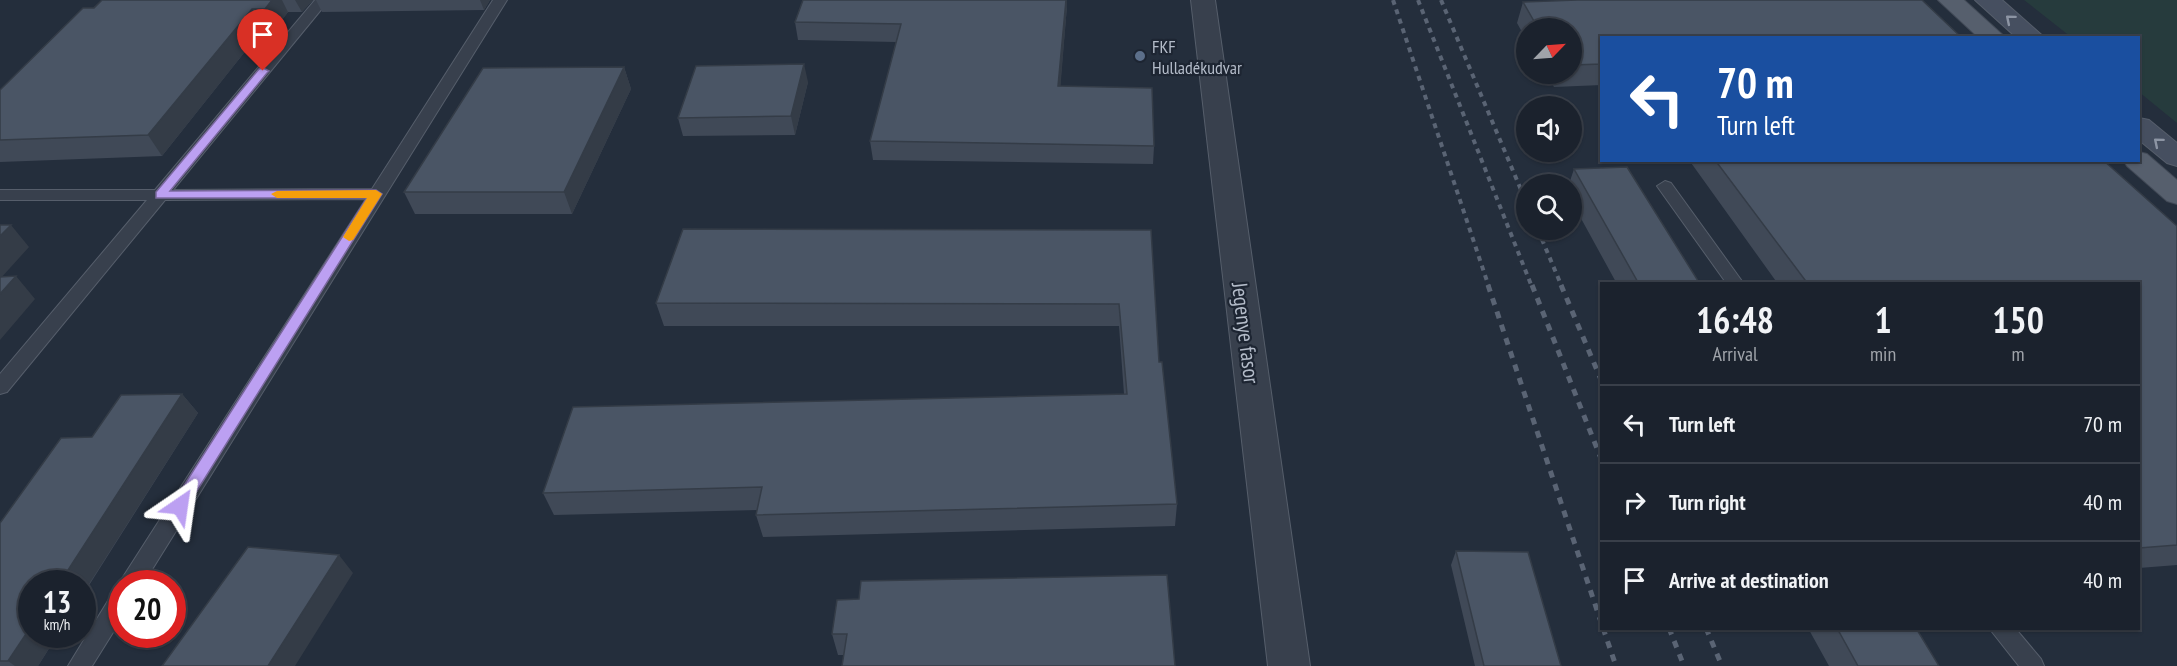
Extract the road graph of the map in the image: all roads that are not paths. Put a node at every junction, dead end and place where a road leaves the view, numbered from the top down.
1 (322, 0) edge
2 (500, 0) edge
3 (1203, 0) edge
4 (1950, 0) edge
5 (1987, 0) edge
6 (1927, 8) edge
7 (1958, 36) edge
8 (1992, 36) edge
9 (2030, 36) edge
10 (2140, 127) edge
11 (2177, 157) edge
12 (2128, 176) edge
13 (1665, 186) dead end
14 (376, 194) junction
15 (0, 195) edge
16 (160, 195) junction
17 (2177, 195) edge
18 (1735, 282) edge
19 (0, 387) edge
20 (140, 570) edge
21 (108, 620) edge
22 (2002, 630) edge
23 (79, 666) edge
24 (1289, 666) edge
25 (2033, 666) edge

1 - 16 lane
2 - 14 lane
3 - 24 street, Jegenye fasor
4 - 8 main road
9 -> 5 street
6 - 7 street
11 -> 10 street
12 - 17 main road
13 - 18 lane
14 - 16 lane
14 - 20 lane
15 - 16 lane
16 - 19 lane
21 - 23 lane
22 - 25 lane

